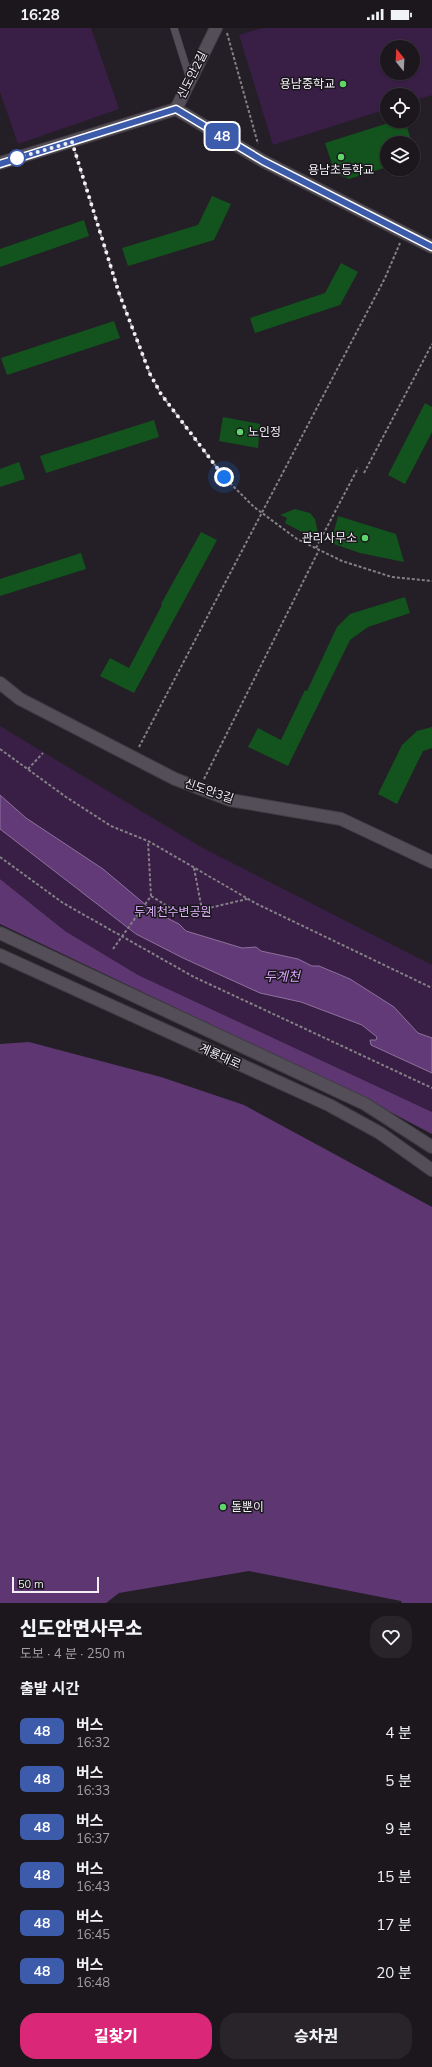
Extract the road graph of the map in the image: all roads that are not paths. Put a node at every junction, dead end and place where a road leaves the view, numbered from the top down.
1 (174, 28) edge
2 (216, 28) edge
3 (190, 79) junction
4 (176, 109) junction
5 (0, 164) edge
6 (432, 247) edge
7 (0, 683) edge
8 (432, 862) edge
9 (0, 933) edge
10 (0, 955) edge
11 (432, 1147) edge
12 (432, 1170) edge

1 - 3 lane
2 - 3 street, 신도안2길
3 - 4 street, 신도안2길
4 - 5 street, 신도안2길
4 - 6 street
7 - 8 street, 신도안3길
9 - 11 street, 계룡대로
10 - 12 street, 계룡대로

